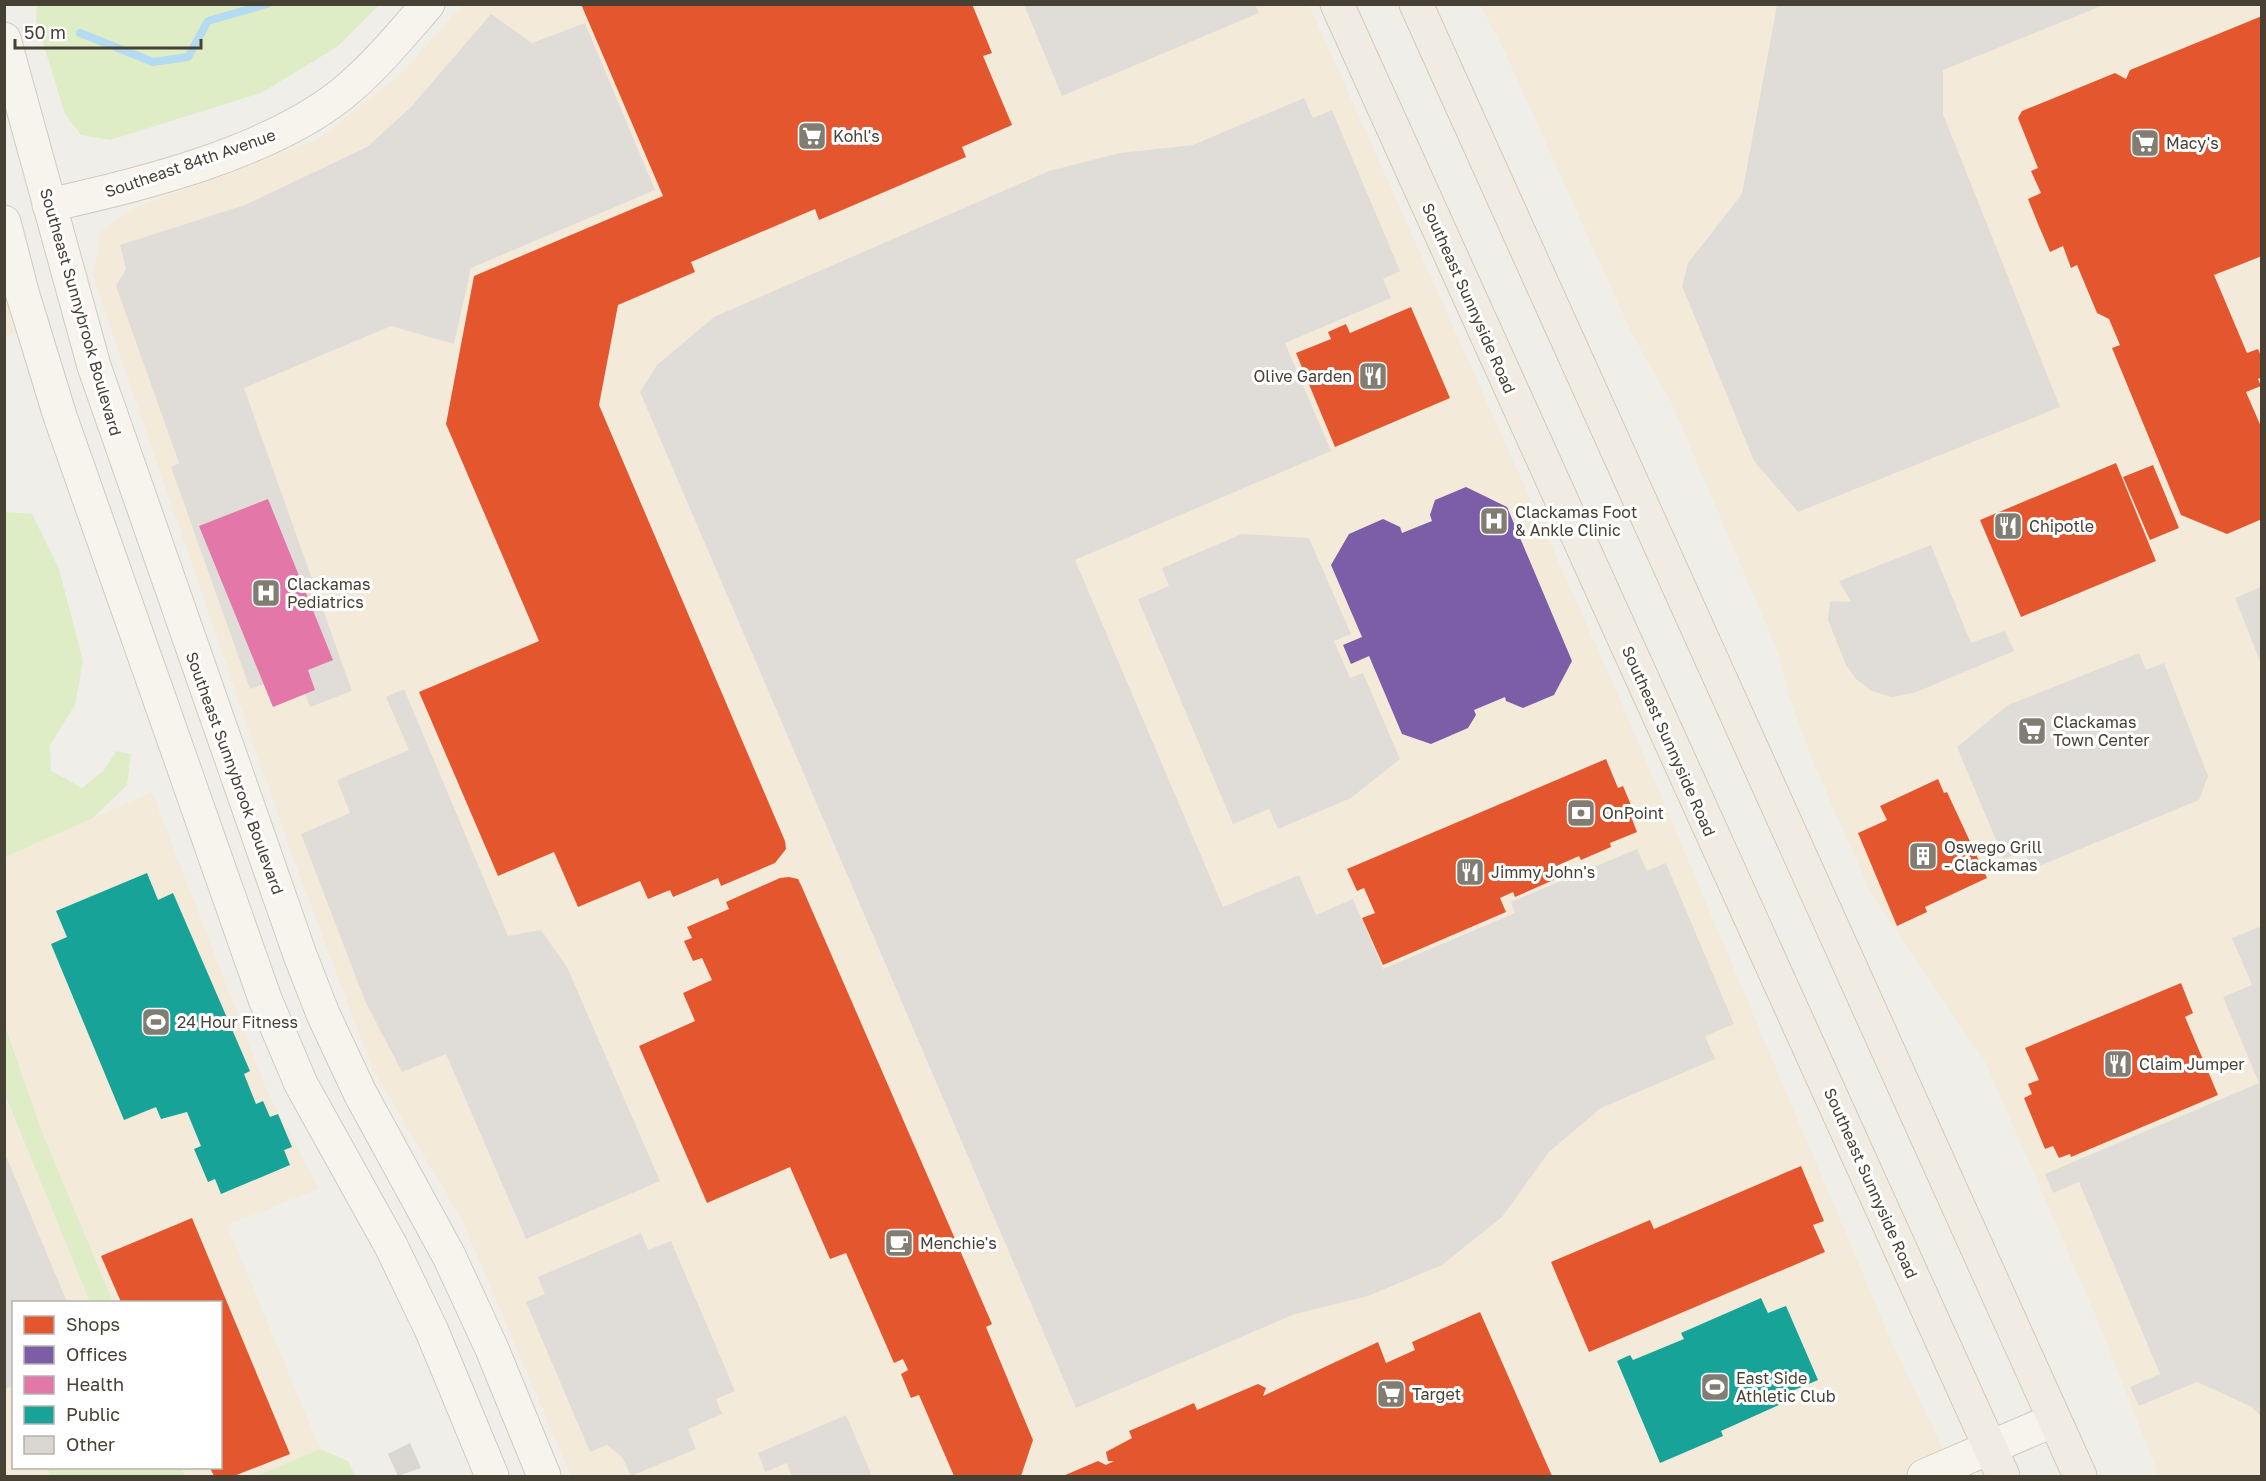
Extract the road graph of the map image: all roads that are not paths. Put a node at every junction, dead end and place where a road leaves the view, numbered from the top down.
1 (428, 4) edge
2 (1337, 4) edge
3 (1416, 4) edge
4 (4, 39) edge
5 (49, 205) junction
6 (4, 222) edge
7 (2054, 1420) junction
8 (1996, 1462) edge
9 (492, 1476) edge
10 (544, 1476) edge
11 (1924, 1476) edge
12 (2080, 1476) edge

1 - 5 main road, Southeast 84th Avenue
2 - 8 main road, Southeast Sunnyside Road
3 - 7 main road
4 - 5 main road, Southeast Sunnybrook Boulevard
5 - 10 main road, Southeast Sunnybrook Boulevard
6 - 9 main road
7 - 8 main road
7 - 12 main road
8 - 11 main road

